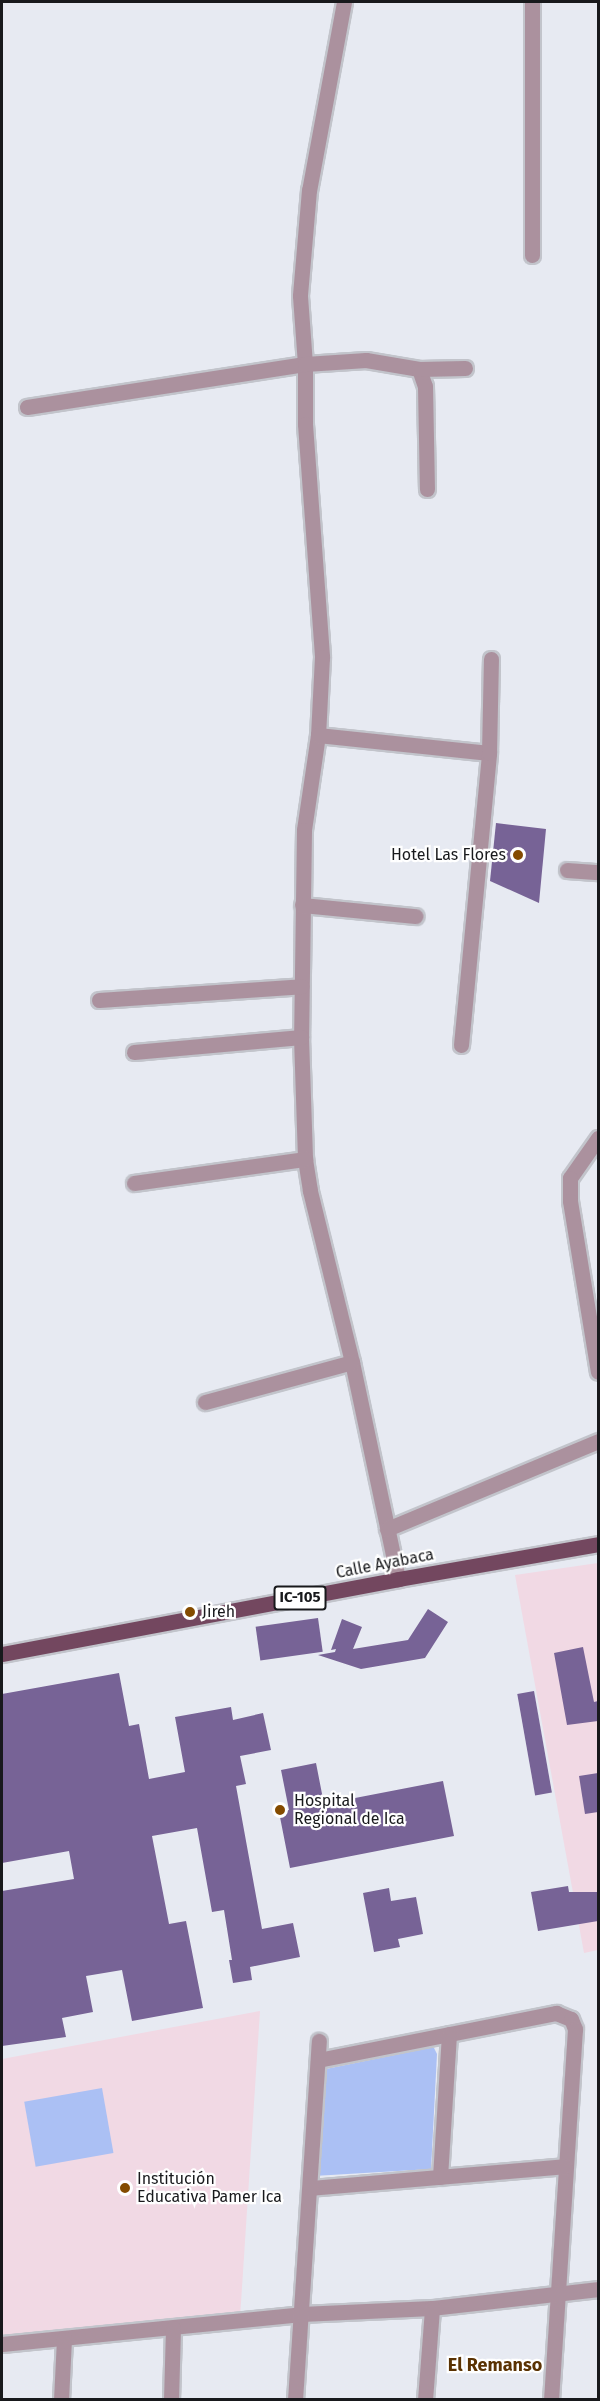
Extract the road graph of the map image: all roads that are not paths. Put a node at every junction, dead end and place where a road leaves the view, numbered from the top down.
1 (344, 2) edge
2 (532, 2) edge
3 (532, 255) dead end
4 (305, 364) junction
5 (465, 368) dead end
6 (419, 369) junction
7 (27, 407) dead end
8 (427, 489) dead end
9 (491, 659) dead end
10 (318, 735) junction
11 (489, 753) junction
12 (567, 870) dead end
13 (598, 872) edge
14 (302, 905) junction
15 (415, 916) dead end
16 (302, 986) junction
17 (99, 1000) dead end
18 (301, 1037) junction
19 (462, 1045) dead end
20 (134, 1052) dead end
21 (598, 1138) edge
22 (305, 1159) junction
23 (134, 1183) dead end
24 (352, 1362) junction
25 (598, 1372) edge
26 (206, 1402) dead end
27 (598, 1441) edge
28 (387, 1529) junction
29 (598, 1544) edge
30 (398, 1579) junction
31 (2, 1654) edge
32 (449, 2034) junction
33 (319, 2041) dead end
34 (318, 2060) junction
35 (565, 2166) junction
36 (440, 2177) junction
37 (310, 2188) junction
38 (598, 2289) edge
39 (560, 2295) junction
40 (432, 2308) junction
41 (301, 2314) junction
42 (173, 2328) junction
43 (64, 2338) junction
44 (2, 2344) edge
45 (61, 2400) edge
46 (171, 2400) edge
47 (295, 2400) edge
48 (425, 2400) edge
49 (551, 2400) edge

1 - 4 street
2 - 3 street
4 - 6 street
4 - 7 street
4 - 10 street
5 - 6 street
6 - 8 street
9 - 11 street
10 - 11 street
10 - 14 street
11 - 19 street
12 - 13 street
14 - 15 street
14 - 16 street
16 - 17 street
16 - 18 street
18 - 20 street
18 - 22 street
21 - 25 street
22 - 23 street
22 - 24 street
24 - 26 street
24 - 28 street
27 - 28 street
28 - 30 street
29 - 30 main road, Calle Ayabaca / IC-105
30 - 31 main road, Calle Ayabaca / IC-105
32 - 34 street
32 - 35 street
32 - 36 street
33 - 34 street
34 - 37 street
35 - 36 street
35 - 39 street
36 - 37 street
37 - 41 street
38 - 39 street
39 - 40 street
39 - 49 street
40 - 41 street
40 - 48 street
41 - 42 street
41 - 47 street
42 - 43 street
42 - 46 street
43 - 44 street
43 - 45 street

